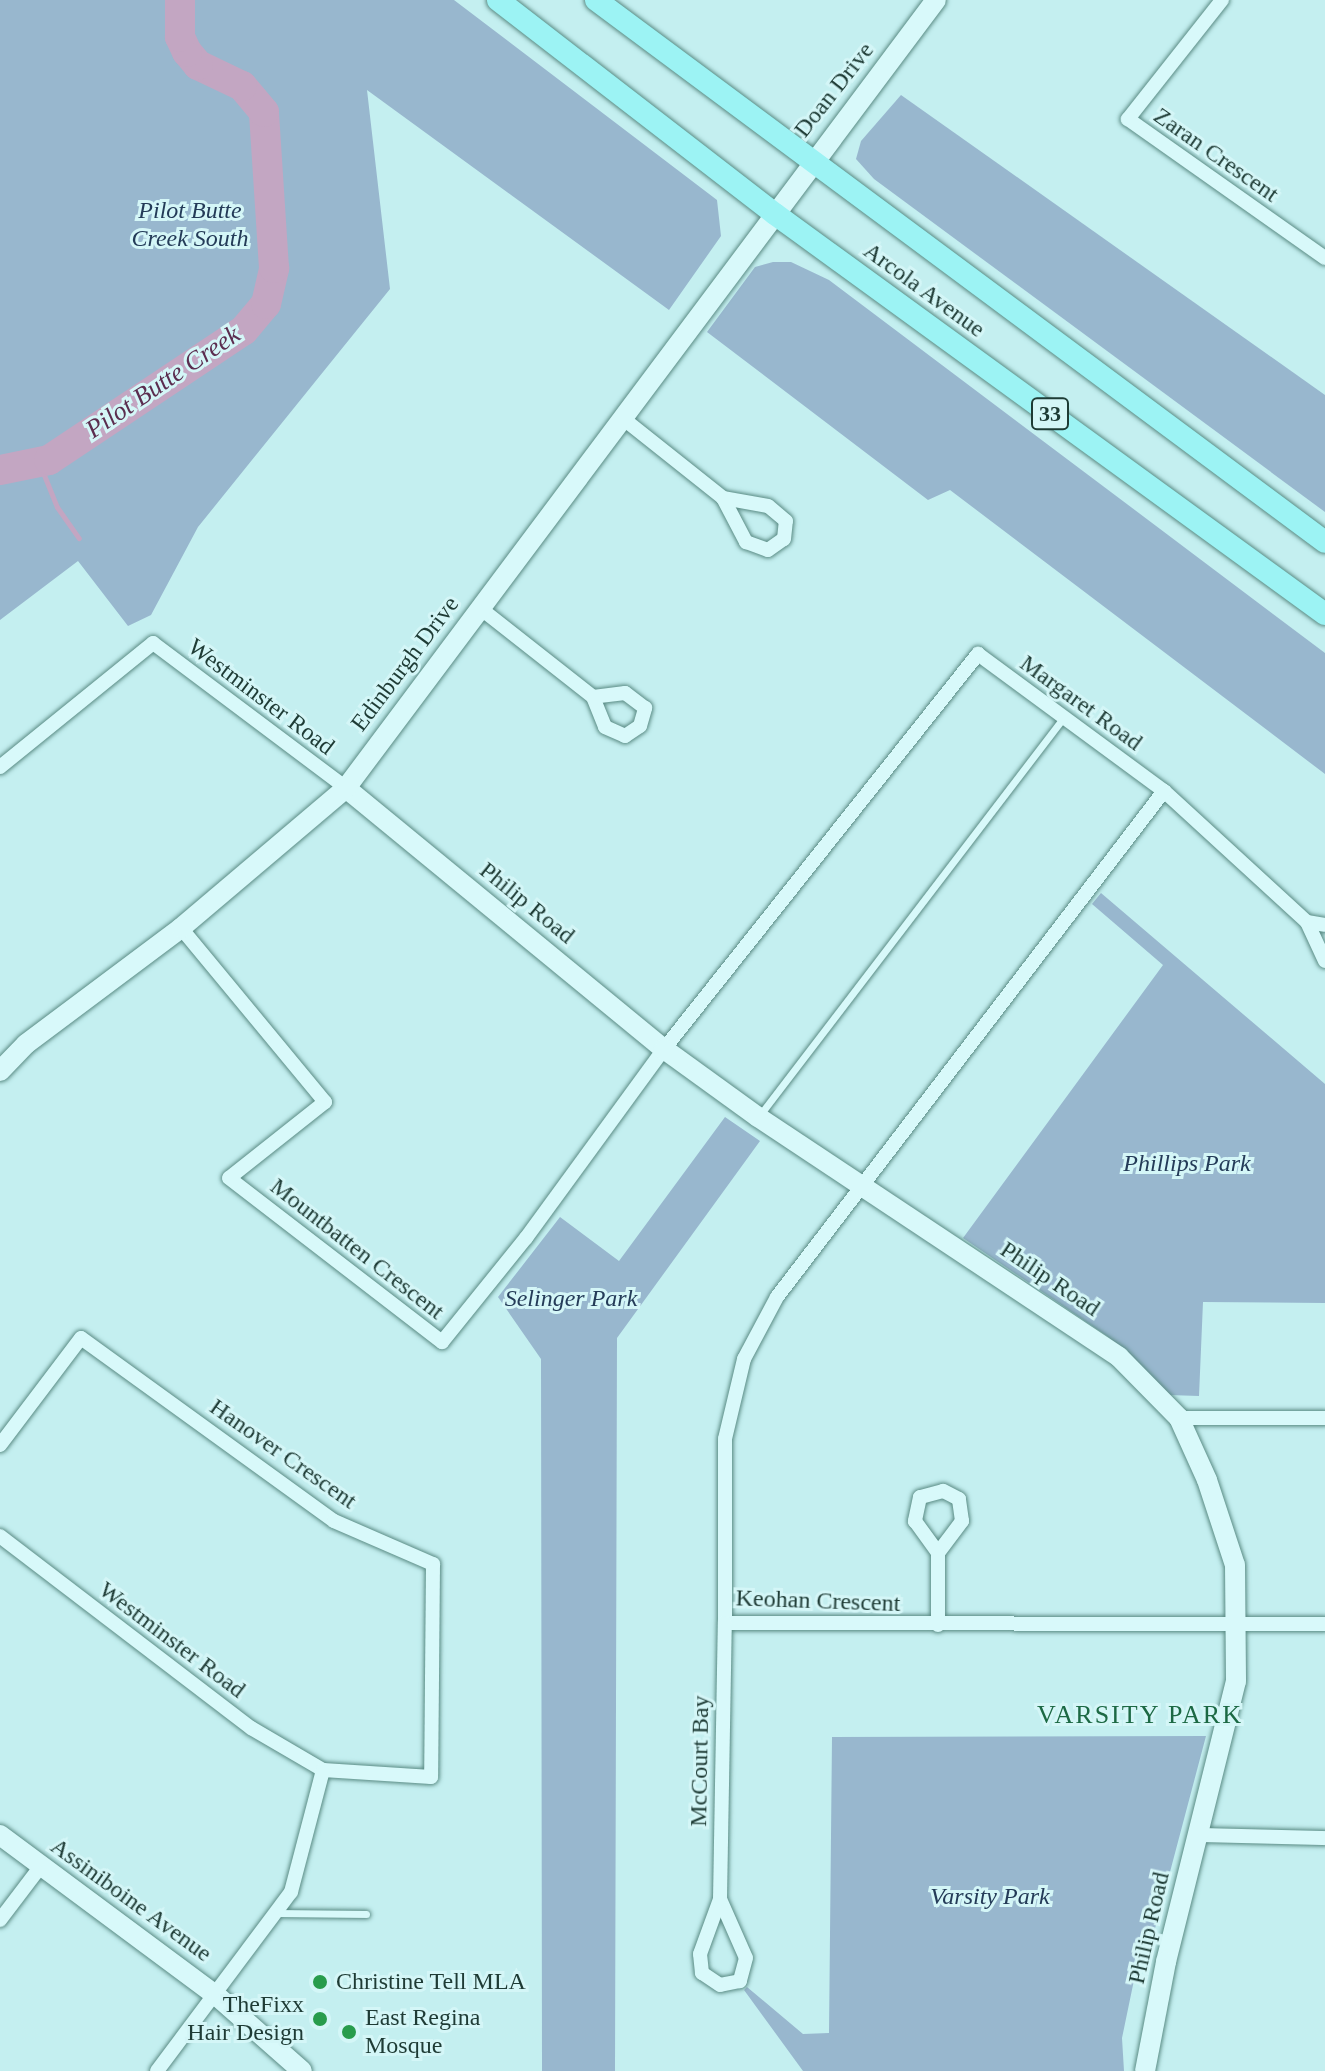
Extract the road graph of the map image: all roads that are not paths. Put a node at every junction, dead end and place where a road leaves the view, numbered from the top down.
1 (498, 0) edge
2 (596, 0) edge
3 (936, 0) edge
4 (1222, 0) edge
5 (814, 158) junction
6 (775, 214) junction
7 (1325, 258) edge
8 (625, 420) junction
9 (723, 498) junction
10 (1325, 542) edge
11 (480, 608) junction
12 (1325, 614) edge
13 (593, 697) dead end
14 (1064, 717) junction
15 (0, 767) edge
16 (346, 788) junction
17 (1164, 791) junction
18 (1307, 922) junction
19 (1325, 925) edge
20 (181, 928) junction
21 (1325, 961) edge
22 (664, 1049) junction
23 (0, 1071) edge
24 (758, 1117) junction
25 (861, 1186) junction
26 (1179, 1418) junction
27 (1325, 1418) edge
28 (0, 1445) edge
29 (0, 1536) edge
30 (938, 1553) dead end
31 (1239, 1622) junction
32 (725, 1623) junction
33 (1325, 1624) edge
34 (938, 1625) junction
35 (323, 1770) junction
36 (0, 1835) edge
37 (1198, 1835) junction
38 (1325, 1838) edge
39 (41, 1866) junction
40 (720, 1899) junction
41 (276, 1913) junction
42 (366, 1914) dead end
43 (0, 1920) edge
44 (217, 1996) junction
45 (157, 2071) edge
46 (302, 2071) edge
47 (1145, 2071) edge

1 - 6 main road, Arcola Avenue / 33
2 - 5 main road, Arcola Avenue / 33
3 - 5 street, Doan Drive
4 - 7 street, Zaran Crescent
5 - 6 street, Doan Drive
5 - 10 main road, Arcola Avenue / 33
6 - 8 street, Edinburgh Drive
6 - 12 main road, Arcola Avenue / 33
8 - 9 street
8 - 11 street, Edinburgh Drive
9 - 9 street
11 - 13 street
11 - 16 street, Edinburgh Drive
14 - 17 street, Margaret Road
14 - 22 street, Margaret Road
14 - 24 lane
15 - 16 street, Westminster Road
16 - 20 street, Edinburgh Drive
16 - 22 street, Philip Road
17 - 18 street, Margaret Road
17 - 25 street
18 - 19 street
18 - 21 street
20 - 22 street, Mountbatten Crescent
20 - 23 street, Edinburgh Drive
22 - 24 street, Philip Road
24 - 25 street, Philip Road
25 - 26 street, Philip Road
25 - 32 street, Keohan Crescent
26 - 27 street
26 - 31 street, Philip Road
28 - 35 street, Hanover Crescent
29 - 35 street, Westminster Road
30 - 34 street
31 - 33 street, Keohan Crescent
31 - 34 street, Keohan Crescent
31 - 37 street, Philip Road
32 - 34 street, Keohan Crescent
32 - 40 street, McCourt Bay
35 - 41 street
36 - 39 street, Assiniboine Avenue
37 - 38 street
37 - 47 street, Philip Road
39 - 43 street
39 - 44 street, Assiniboine Avenue
40 - 40 street, McCourt Bay
41 - 42 lane
41 - 44 street
44 - 45 street
44 - 46 street, Assiniboine Avenue

